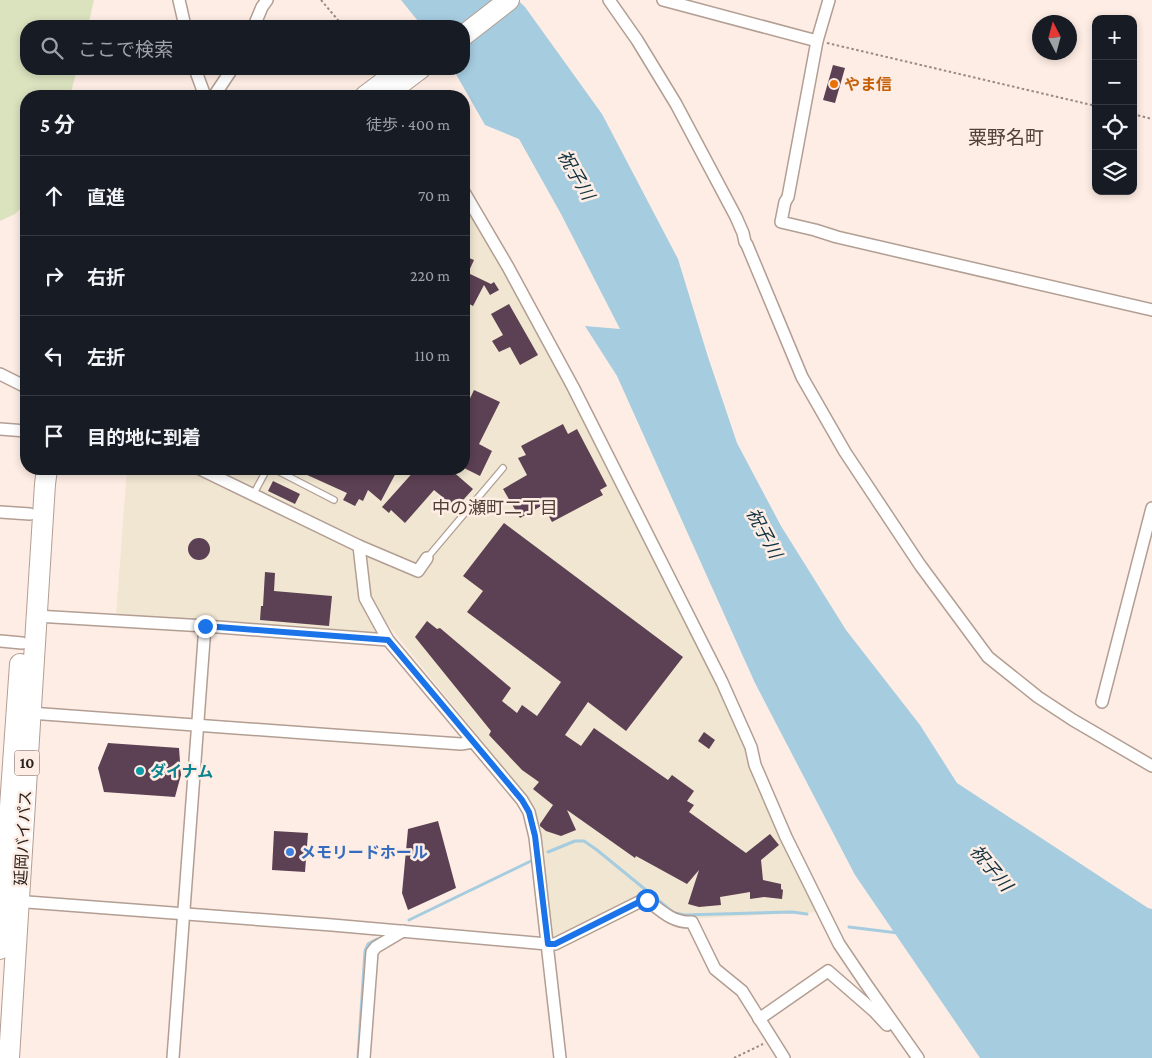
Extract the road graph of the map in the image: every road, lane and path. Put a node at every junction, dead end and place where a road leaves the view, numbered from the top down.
1 (179, 0) edge
2 (267, 0) edge
3 (322, 0) edge
4 (490, 0) edge
5 (509, 0) edge
6 (609, 0) edge
7 (663, 0) edge
8 (829, 0) edge
9 (184, 20) edge
10 (257, 20) edge
11 (338, 20) edge
12 (464, 20) edge
13 (470, 30) edge
14 (818, 41) junction
15 (197, 75) edge
16 (228, 75) edge
17 (408, 75) edge
18 (392, 83) edge
19 (204, 90) edge
20 (218, 90) edge
21 (378, 90) edge
22 (1092, 105) edge
23 (1137, 115) edge
24 (1152, 119) edge
25 (470, 202) edge
26 (1152, 310) edge
27 (0, 374) edge
28 (20, 383) edge
29 (0, 429) edge
30 (20, 431) edge
31 (503, 468) dead end
32 (33, 475) edge
33 (46, 475) edge
34 (212, 475) edge
35 (264, 475) edge
36 (286, 475) edge
37 (253, 495) junction
38 (334, 500) dead end
39 (1152, 508) edge
40 (0, 512) edge
41 (30, 514) junction
42 (358, 546) junction
43 (427, 558) joint
44 (36, 616) junction
45 (205, 626) junction
46 (388, 640) junction
47 (0, 641) edge
48 (22, 643) junction
49 (1102, 702) dead end
50 (30, 713) junction
51 (198, 725) junction
52 (473, 742) junction
53 (1152, 766) edge
54 (6, 772) edge
55 (7, 901) edge
56 (183, 914) junction
57 (403, 931) junction
58 (548, 944) junction
59 (0, 949) edge
60 (759, 1019) junction
61 (772, 1039) junction
62 (9, 1058) edge
63 (174, 1058) edge
64 (364, 1058) edge
65 (560, 1058) edge
66 (734, 1058) edge
67 (784, 1058) edge
68 (918, 1058) edge

1 - 9 street
2 - 10 street
3 - 11 path
4 - 12 highway
5 - 13 highway
6 - 53 street
7 - 14 street
8 - 14 street
14 - 22 path
14 - 26 street
15 - 19 street
16 - 20 street
17 - 18 highway
18 - 21 highway
23 - 24 path
25 - 68 street
27 - 28 street
29 - 30 street
31 - 43 lane
32 - 41 highway, 延岡バイパス / 10
33 - 44 highway, 延岡バイパス / 10
34 - 37 street
35 - 37 lane
36 - 38 lane
37 - 42 street
39 - 49 street
40 - 41 street
41 - 48 highway, 延岡バイパス / 10
42 - 43 street
42 - 46 street
44 - 45 street
44 - 50 highway, 延岡バイパス / 10
45 - 46 street
45 - 51 street
46 - 52 street
47 - 48 street
48 - 54 highway, 延岡バイパス / 10
50 - 51 street
50 - 55 highway, 延岡バイパス / 10
51 - 52 street
51 - 56 street
52 - 58 street
54 - 55 highway, 延岡バイパス / 10
55 - 56 street
55 - 59 highway, 延岡バイパス / 10
55 - 62 highway, 延岡バイパス / 10
56 - 57 street
56 - 63 street
57 - 58 street
57 - 64 street
58 - 60 street
58 - 65 street
60 - 61 street
60 - 68 street
61 - 66 path
61 - 67 street

